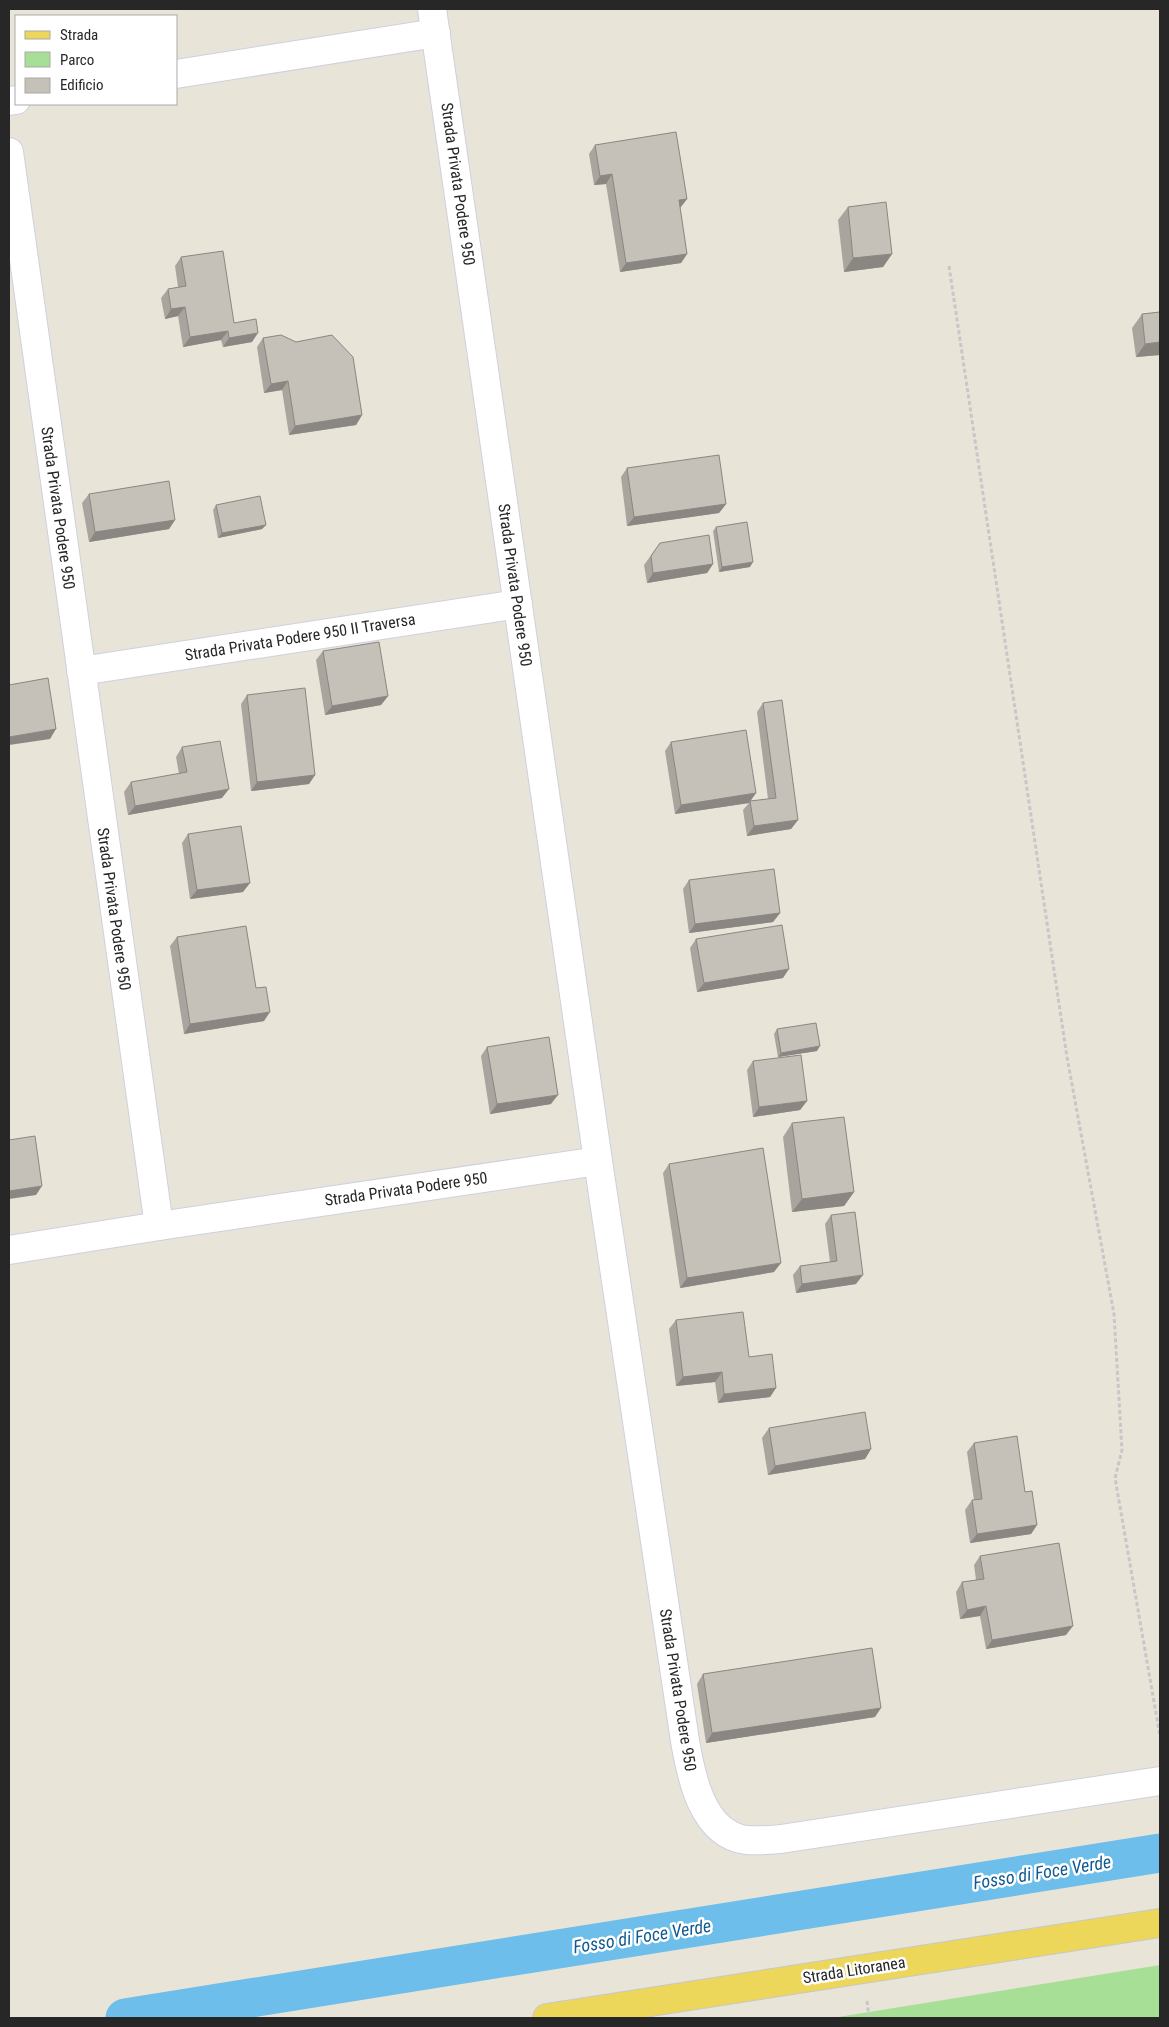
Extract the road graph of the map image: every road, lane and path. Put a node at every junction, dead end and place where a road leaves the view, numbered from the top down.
1 (434, 21) edge
2 (178, 74) edge
3 (9, 152) edge
4 (948, 266) dead end
5 (518, 604) junction
6 (81, 671) junction
7 (598, 1161) junction
8 (159, 1226) junction
9 (9, 1250) edge
10 (1160, 1736) edge
11 (1160, 1781) edge
12 (1160, 1923) edge
13 (547, 2018) edge

1 - 2 street
1 - 5 street, Strada Privata Podere 950
3 - 6 street, Strada Privata Podere 950
4 - 10 path
5 - 6 street, Strada Privata Podere 950 II Traversa
5 - 7 street, Strada Privata Podere 950
6 - 8 street, Strada Privata Podere 950
7 - 8 street, Strada Privata Podere 950
7 - 11 street, Strada Privata Podere 950
8 - 9 street
12 - 13 main road, Strada Litoranea

